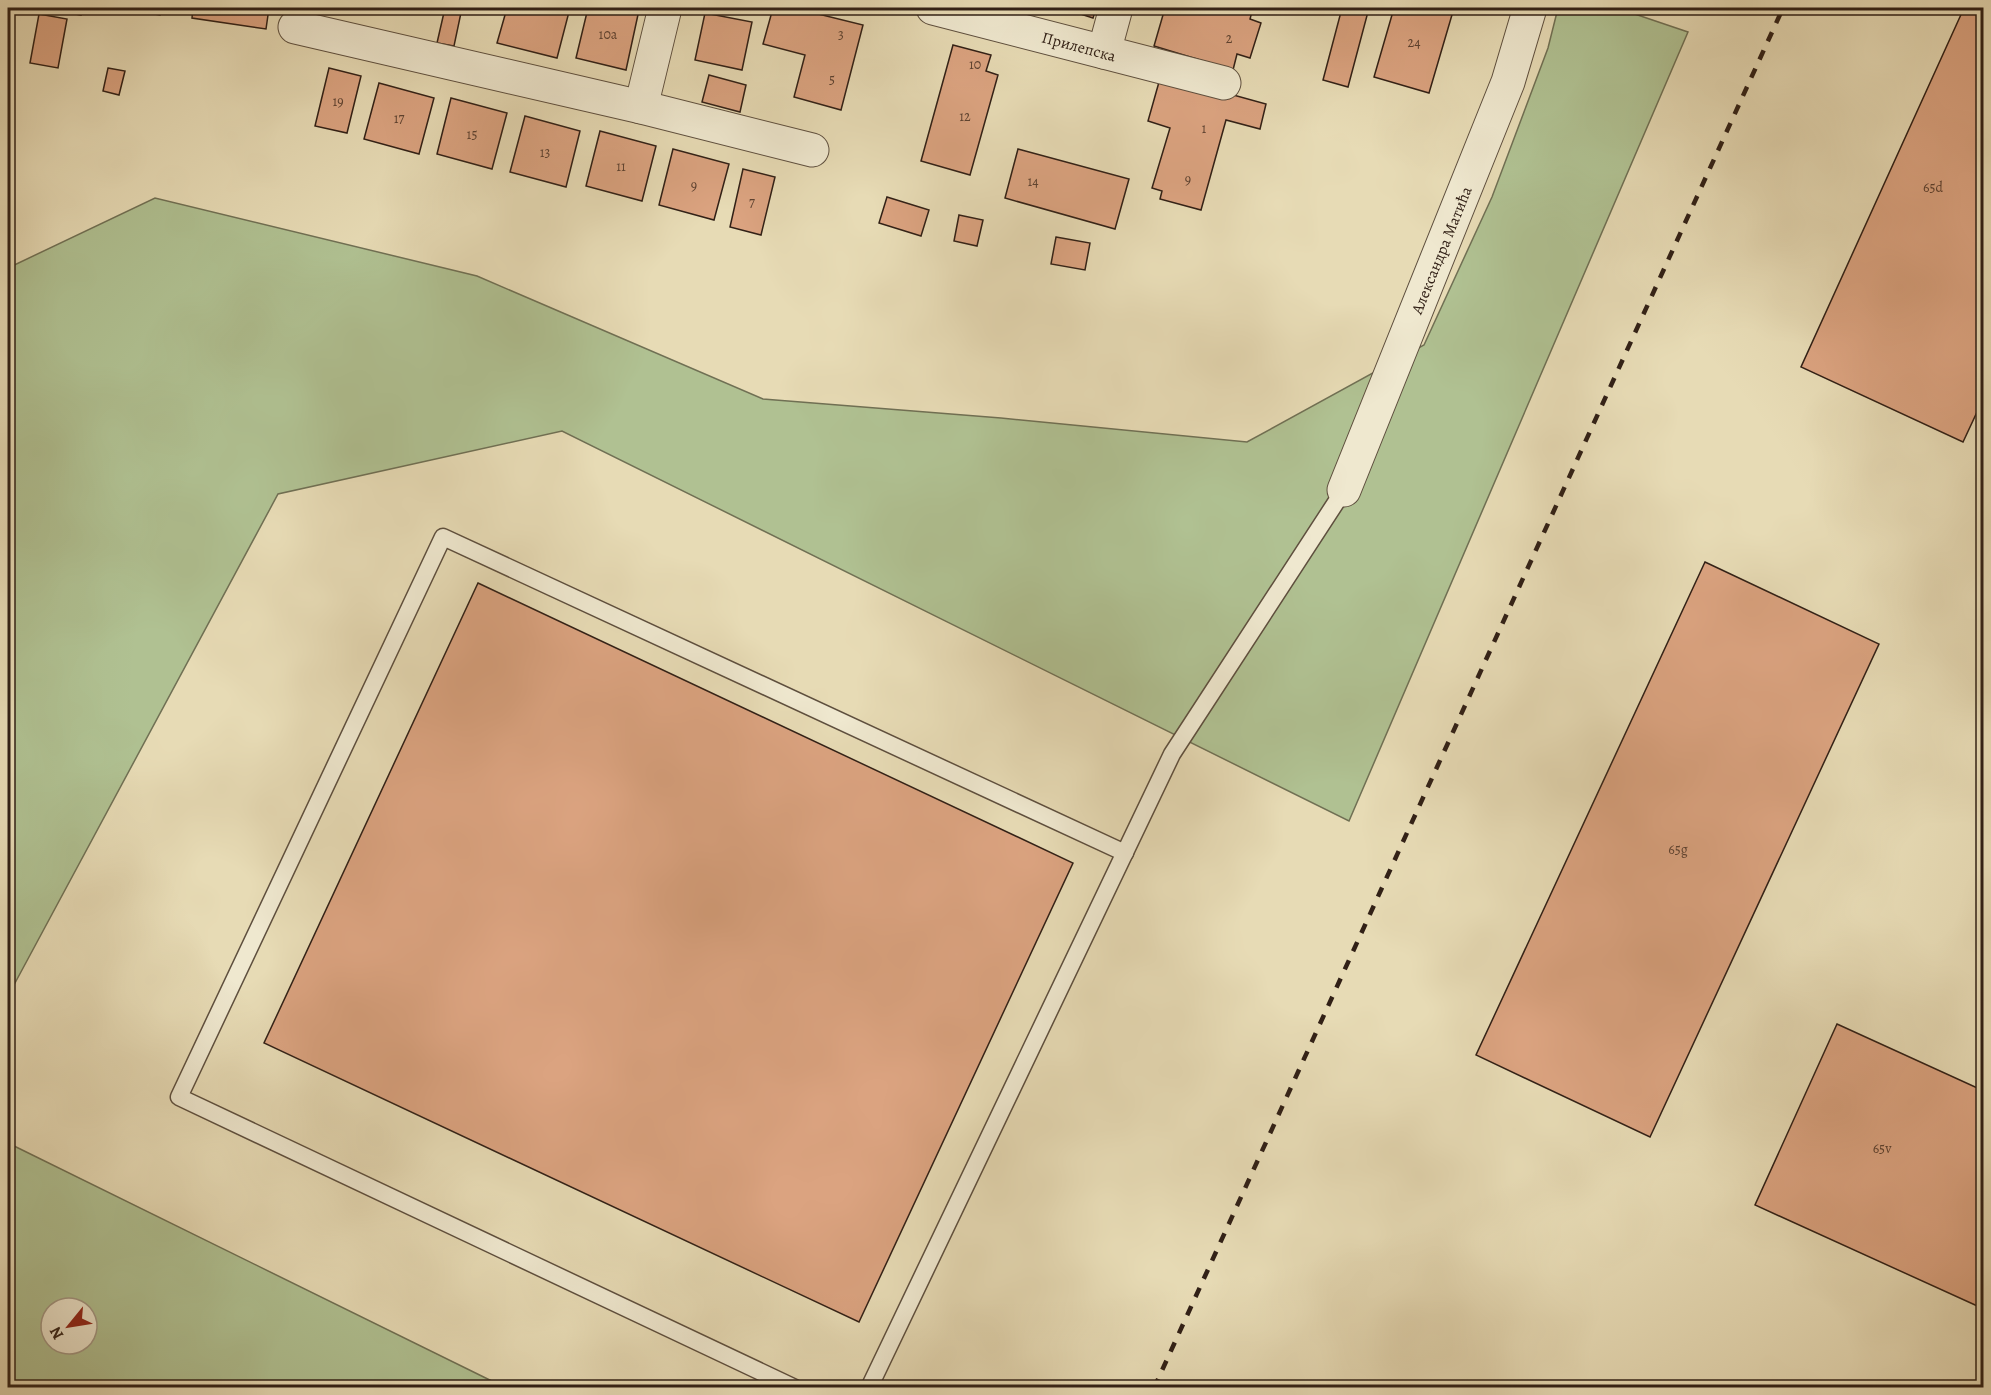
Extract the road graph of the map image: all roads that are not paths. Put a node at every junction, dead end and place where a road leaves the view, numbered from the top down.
1 (665, 8) edge
2 (933, 8) edge
3 (1116, 8) edge
4 (1530, 8) edge
5 (295, 27) dead end
6 (1104, 52) junction
7 (1224, 83) dead end
8 (641, 107) junction
9 (812, 150) dead end
10 (1344, 490) joint
11 (1125, 852) junction
12 (795, 1388) edge
13 (869, 1388) edge

1 - 8 street
2 - 6 street, Прилепска
3 - 6 street
4 - 10 street, Александра Матића
5 - 8 street
6 - 7 street, Прилепска
8 - 9 street
10 - 11 lane
11 - 12 lane
11 - 13 lane

